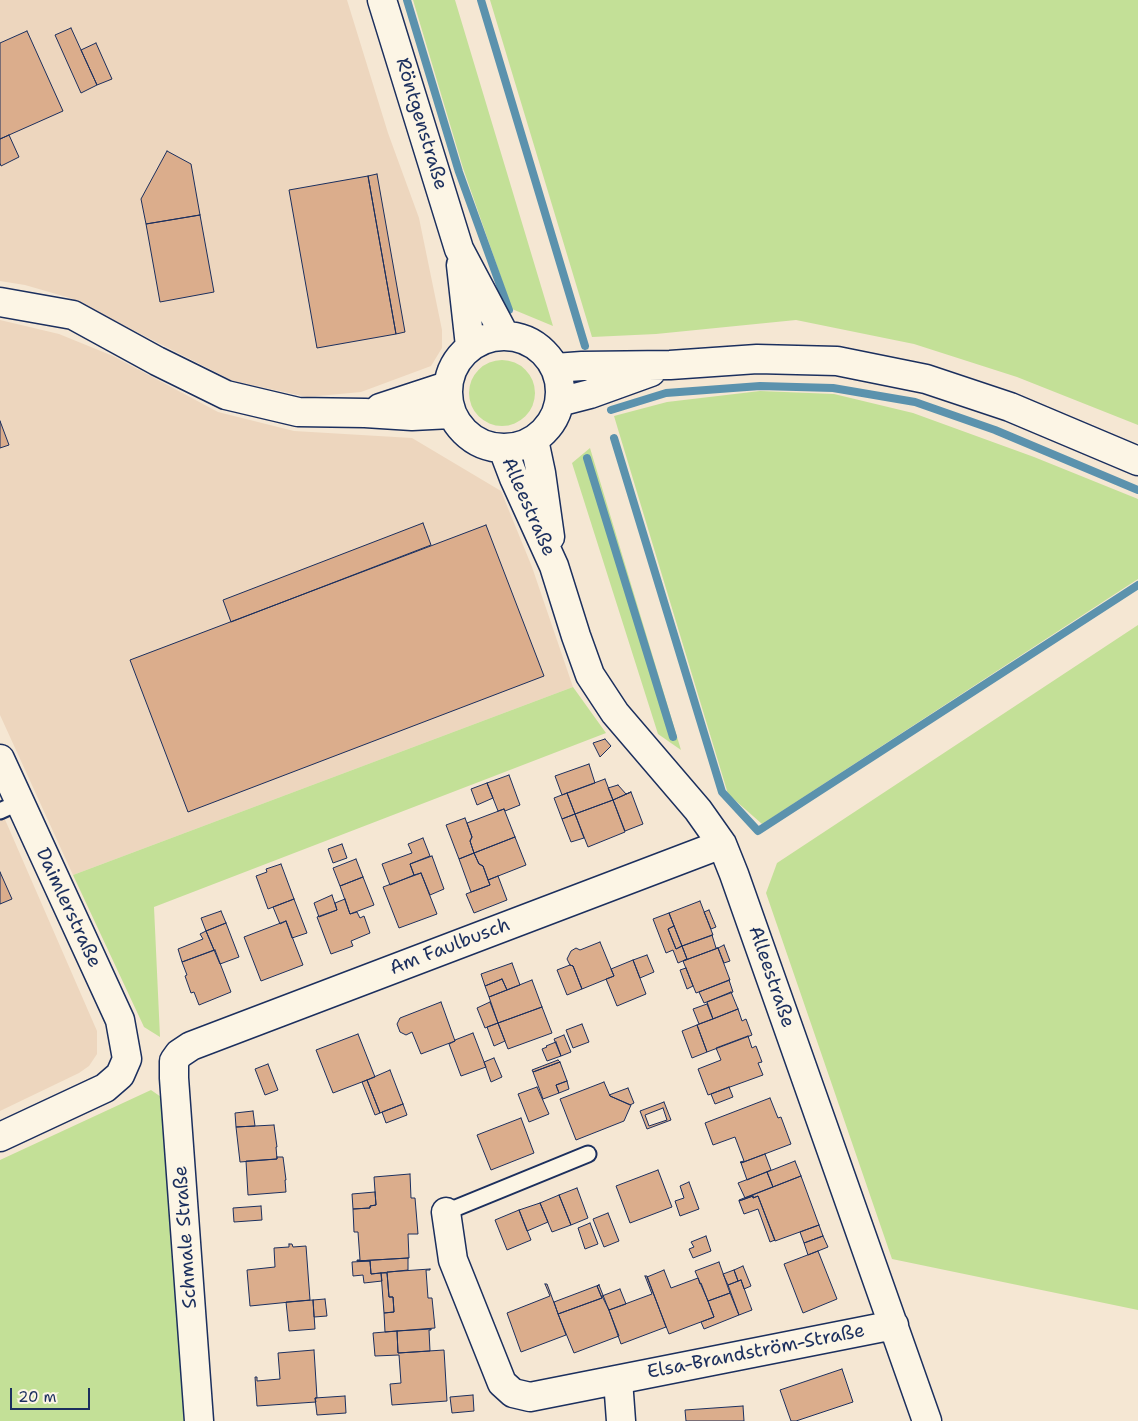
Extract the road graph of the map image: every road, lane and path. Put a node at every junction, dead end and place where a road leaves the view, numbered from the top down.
1 (382, 0) edge
2 (459, 249) junction
3 (0, 302) edge
4 (504, 334) junction
5 (470, 346) junction
6 (670, 365) junction
7 (555, 368) junction
8 (447, 386) junction
9 (560, 402) junction
10 (365, 413) junction
11 (451, 414) junction
12 (534, 440) junction
13 (503, 449) junction
14 (1138, 461) edge
15 (554, 566) junction
16 (0, 760) edge
17 (10, 806) edge
18 (722, 844) junction
19 (179, 1054) joint
20 (0, 1137) edge
21 (588, 1154) dead end
22 (446, 1212) joint
23 (894, 1325) junction
24 (618, 1380) junction
25 (199, 1421) edge
26 (621, 1421) edge
27 (927, 1421) edge

1 - 2 street, Röntgenstraße
2 - 4 street, Röntgenstraße
2 - 5 street, Röntgenstraße
3 - 10 street
4 - 5 street
4 - 7 street
5 - 8 street
6 - 7 street
6 - 9 street
6 - 14 street
7 - 9 street
8 - 10 street
8 - 11 street
9 - 12 street
10 - 11 street
11 - 13 street
12 - 13 street
12 - 15 street, Alleestraße
13 - 15 street, Alleestraße
15 - 18 street, Alleestraße
16 - 17 street, Daimlerstraße
17 - 20 street, Daimlerstraße
18 - 19 street, Am Faulbusch
18 - 23 street, Alleestraße
19 - 25 street, Schmale Straße
21 - 22 lane
22 - 24 street, Elsa-Brandström-Straße
23 - 24 street, Elsa-Brandström-Straße
23 - 27 street, Alleestraße
24 - 26 street

